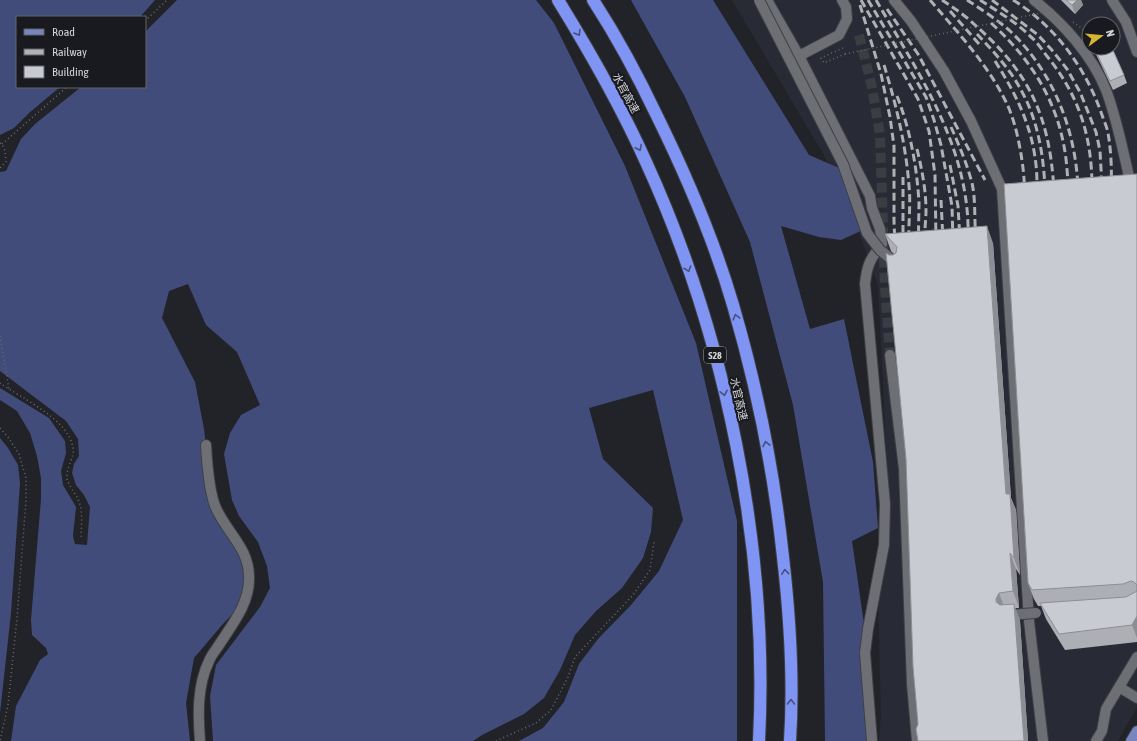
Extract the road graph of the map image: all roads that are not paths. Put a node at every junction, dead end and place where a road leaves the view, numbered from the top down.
1 (558, 0) edge
2 (593, 0) edge
3 (759, 0) edge
4 (768, 0) edge
5 (842, 0) edge
6 (894, 0) edge
7 (1034, 0) edge
8 (1112, 0) edge
9 (1137, 52) edge
10 (799, 56) junction
11 (1137, 180) edge
12 (897, 265) edge
13 (890, 355) tunnel mouth
14 (206, 445) dead end
15 (1040, 613) edge
16 (1005, 615) edge
17 (1137, 657) edge
18 (1119, 687) junction
19 (1137, 698) edge
20 (1137, 731) edge
21 (200, 741) edge
22 (759, 741) edge
23 (790, 741) edge
24 (872, 741) edge
25 (917, 741) edge
26 (1043, 741) edge
27 (1096, 741) edge
28 (1132, 741) edge

1 -> 22 highway, 水官高速 / S28
23 -> 2 highway, 水官高速
3 - 12 lane, bridge
4 - 10 lane
5 - 10 lane
6 - 26 lane
7 - 11 lane
8 - 9 lane
10 - 24 lane
13 - 25 lane
14 - 21 lane
15 - 16 lane, bridge
17 - 18 lane
18 - 19 lane
18 - 27 lane
20 - 28 main road

